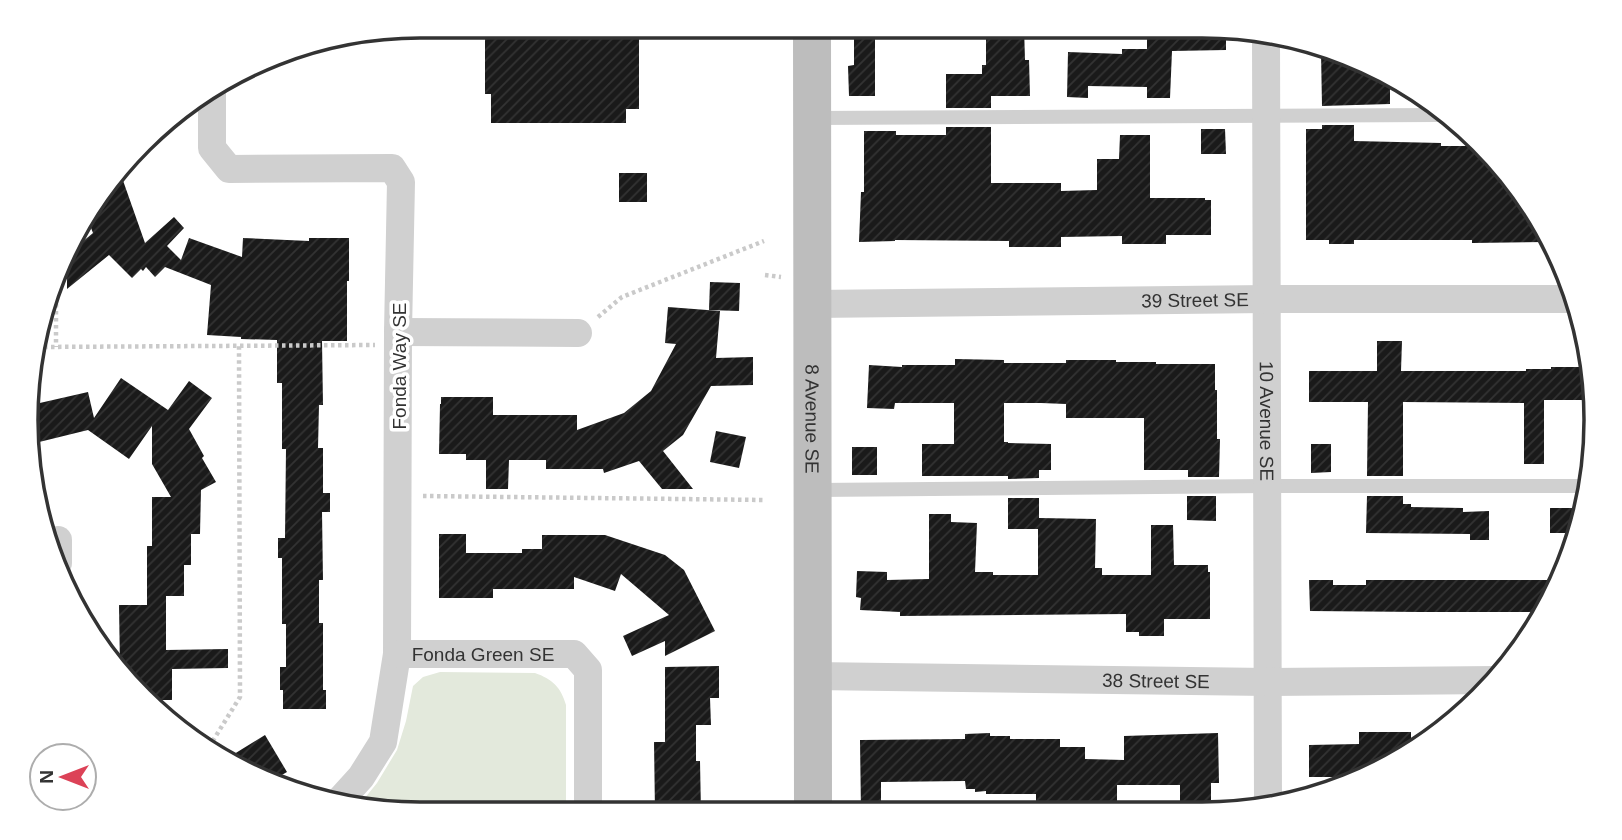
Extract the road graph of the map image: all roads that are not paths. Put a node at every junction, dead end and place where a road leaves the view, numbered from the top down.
1 (812, 38) edge
2 (1266, 44) edge
3 (212, 101) edge
4 (1431, 115) edge
5 (1267, 116) junction
6 (812, 118) junction
7 (1267, 299) junction
8 (1564, 299) edge
9 (813, 304) junction
10 (398, 332) junction
11 (578, 333) road end
12 (1268, 486) junction
13 (1577, 486) edge
14 (813, 490) junction
15 (397, 654) junction
16 (813, 676) junction
17 (1481, 680) edge
18 (1268, 682) junction
19 (345, 794) edge
20 (1268, 795) edge
21 (588, 802) edge
22 (813, 802) edge

1 - 6 street, 8 Avenue SE
2 - 5 street, 10 Avenue SE
3 - 10 street, Fonda Way SE
4 - 5 lane
5 - 6 lane
5 - 7 street, 10 Avenue SE
6 - 9 street, 8 Avenue SE
7 - 8 street, 39 Street SE
7 - 9 street, 39 Street SE
7 - 12 street, 10 Avenue SE
9 - 14 street, 8 Avenue SE
10 - 11 street
10 - 15 street, Fonda Way SE
12 - 13 lane
12 - 14 lane
12 - 18 street, 10 Avenue SE
14 - 16 street, 8 Avenue SE
15 - 19 street, Fonda Way SE
15 - 21 street, Fonda Green SE
16 - 18 street, 38 Street SE
16 - 22 street, 8 Avenue SE
17 - 18 street, 38 Street SE
18 - 20 street, 10 Avenue SE

